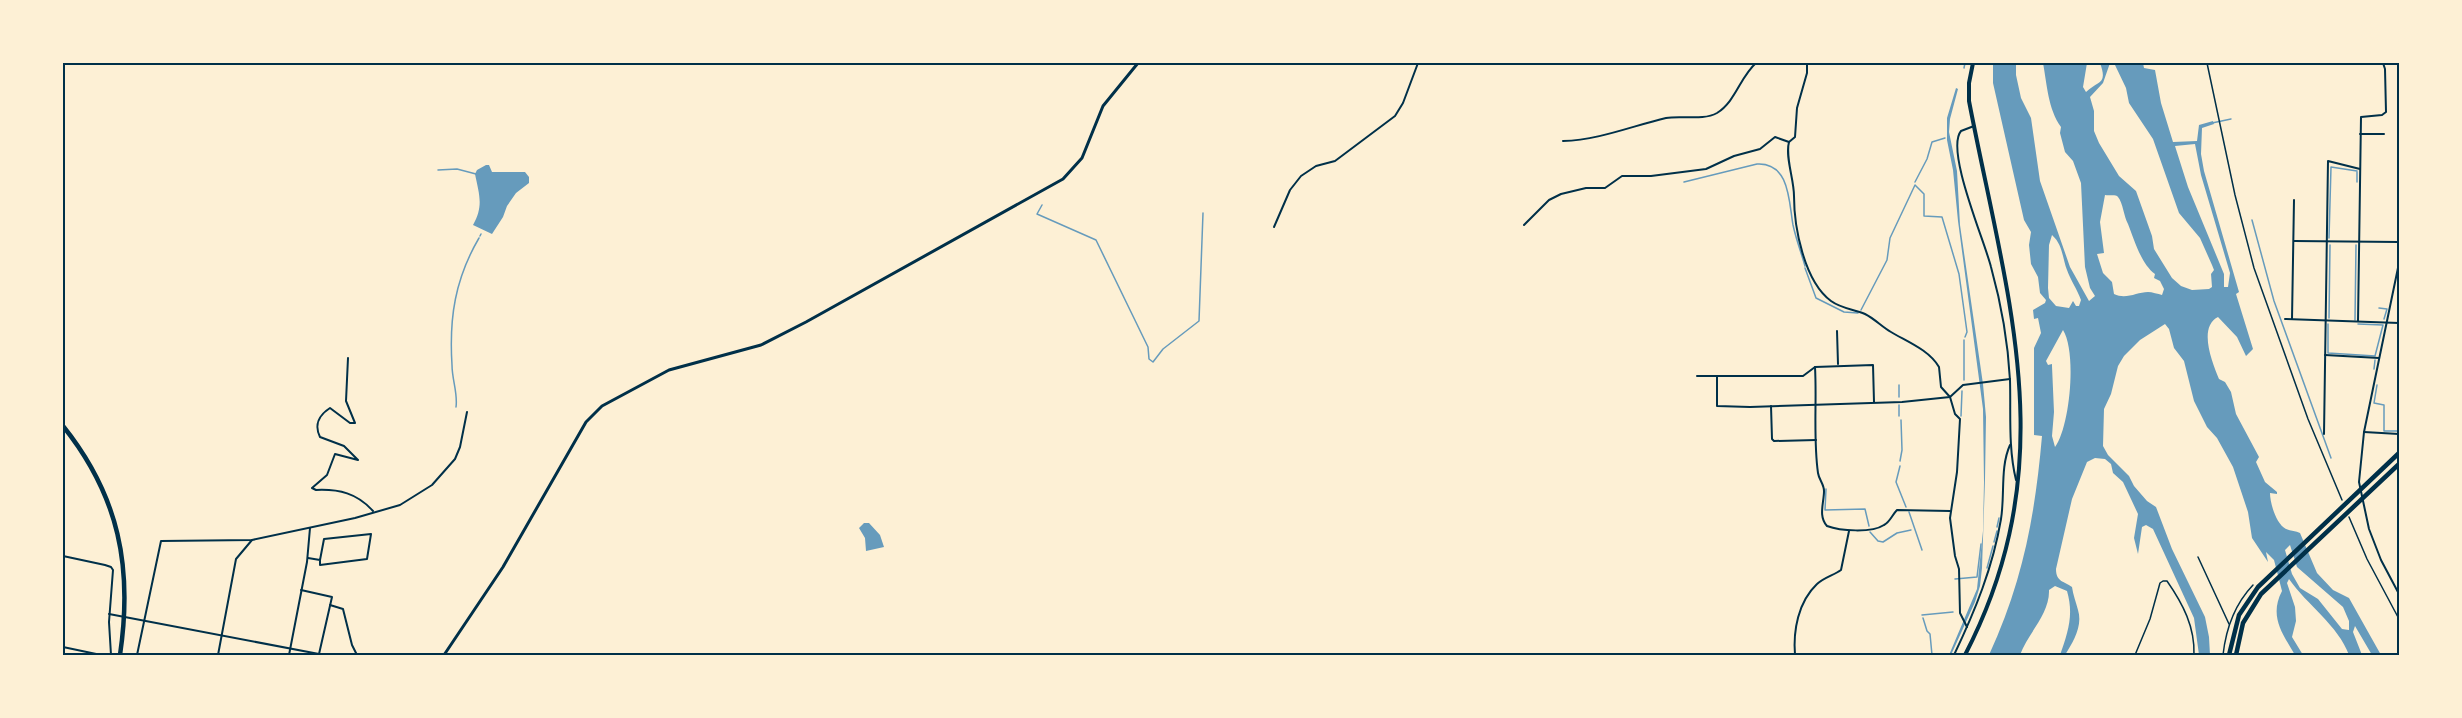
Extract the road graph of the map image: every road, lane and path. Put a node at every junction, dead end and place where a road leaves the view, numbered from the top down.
1 (1138, 63) edge
2 (1418, 63) edge
3 (1756, 63) edge
4 (1807, 63) edge
5 (1973, 63) edge
6 (2207, 63) edge
7 (2384, 63) edge
8 (1974, 126) junction
9 (2361, 134) junction
10 (2384, 134) dead end
11 (1563, 141) dead end
12 (1789, 142) junction
13 (2360, 169) junction
14 (2294, 200) dead end
15 (1524, 225) dead end
16 (1274, 227) dead end
17 (2294, 242) junction
18 (2327, 242) junction
19 (2359, 242) junction
20 (2399, 242) edge
21 (2399, 262) edge
22 (2285, 319) dead end
23 (2292, 319) junction
24 (2326, 321) junction
25 (2358, 321) junction
26 (2386, 322) junction
27 (2399, 322) edge
28 (1837, 331) dead end
29 (2325, 355) junction
30 (348, 358) dead end
31 (2379, 358) junction
32 (1838, 365) junction
33 (1815, 367) junction
34 (1697, 376) dead end
35 (1717, 376) junction
36 (2010, 379) junction
37 (1950, 397) junction
38 (1874, 403) junction
39 (1818, 405) junction
40 (1771, 406) junction
41 (467, 412) dead end
42 (63, 426) edge
43 (2364, 432) junction
44 (2324, 434) dead end
45 (2399, 434) edge
46 (1817, 440) junction
47 (2011, 442) junction
48 (2399, 453) edge
49 (2399, 464) edge
50 (2018, 488) junction
51 (2343, 501) dead end
52 (1950, 511) junction
53 (374, 512) junction
54 (2349, 515) dead end
55 (310, 528) junction
56 (1849, 531) junction
57 (252, 540) junction
58 (63, 556) edge
59 (2198, 557) dead end
60 (308, 558) junction
61 (320, 560) junction
62 (301, 590) junction
63 (2399, 592) edge
64 (330, 605) junction
65 (109, 614) junction
66 (2231, 617) dead end
67 (126, 618) junction
68 (145, 619) junction
69 (2399, 619) edge
70 (2232, 624) junction
71 (1967, 627) junction
72 (221, 634) junction
73 (63, 647) edge
74 (290, 649) junction
75 (101, 655) edge
76 (111, 655) edge
77 (120, 655) edge
78 (137, 655) edge
79 (218, 655) edge
80 (289, 655) edge
81 (320, 655) edge
82 (357, 655) edge
83 (444, 655) edge
84 (1795, 655) edge
85 (1954, 655) edge
86 (1965, 655) edge
87 (2134, 655) edge
88 (2194, 655) edge
89 (2223, 655) edge
90 (2229, 655) edge
91 (2236, 655) edge

1 - 83 street
2 - 16 street
3 - 11 street
4 - 12 street
5 - 8 main road
6 - 51 path
7 - 9 street
8 - 36 street
8 - 50 main road
9 - 10 street
9 - 13 street
12 - 15 street
12 - 37 street
13 - 18 street
13 - 19 street
14 - 17 street
17 - 18 street
17 - 23 street
18 - 19 street
18 - 24 street
19 - 20 street
19 - 25 street
21 - 26 street
22 - 23 street
23 - 24 street
24 - 25 street
24 - 29 street
25 - 26 street
26 - 27 street
26 - 31 street
28 - 32 street
29 - 31 street
29 - 44 street
30 - 53 street
31 - 43 street
32 - 33 street
32 - 38 street
33 - 35 street
33 - 39 street
34 - 35 street
35 - 40 street
36 - 37 street
36 - 47 street
37 - 38 street
37 - 52 street
38 - 39 street
39 - 40 street
39 - 46 street
40 - 46 street
41 - 53 street
42 - 67 highway
43 - 45 street
43 - 63 street
46 - 56 street
47 - 50 street
47 - 71 street
48 - 70 highway
49 - 91 highway
50 - 86 main road
52 - 56 street
52 - 71 street
53 - 55 street
54 - 69 path
55 - 57 street
55 - 60 street
56 - 84 street
57 - 68 street
57 - 72 street
58 - 65 street
59 - 70 path
60 - 61 street
60 - 62 street
61 - 61 street
62 - 64 street
62 - 74 street
64 - 81 street
64 - 82 street
65 - 67 street
65 - 76 street
66 - 70 path
67 - 68 street
67 - 77 highway
68 - 72 street
68 - 78 street
70 - 89 path
70 - 90 highway
71 - 85 street
72 - 74 street
72 - 79 street
73 - 75 street
74 - 80 street
74 - 81 street
87 - 88 path

